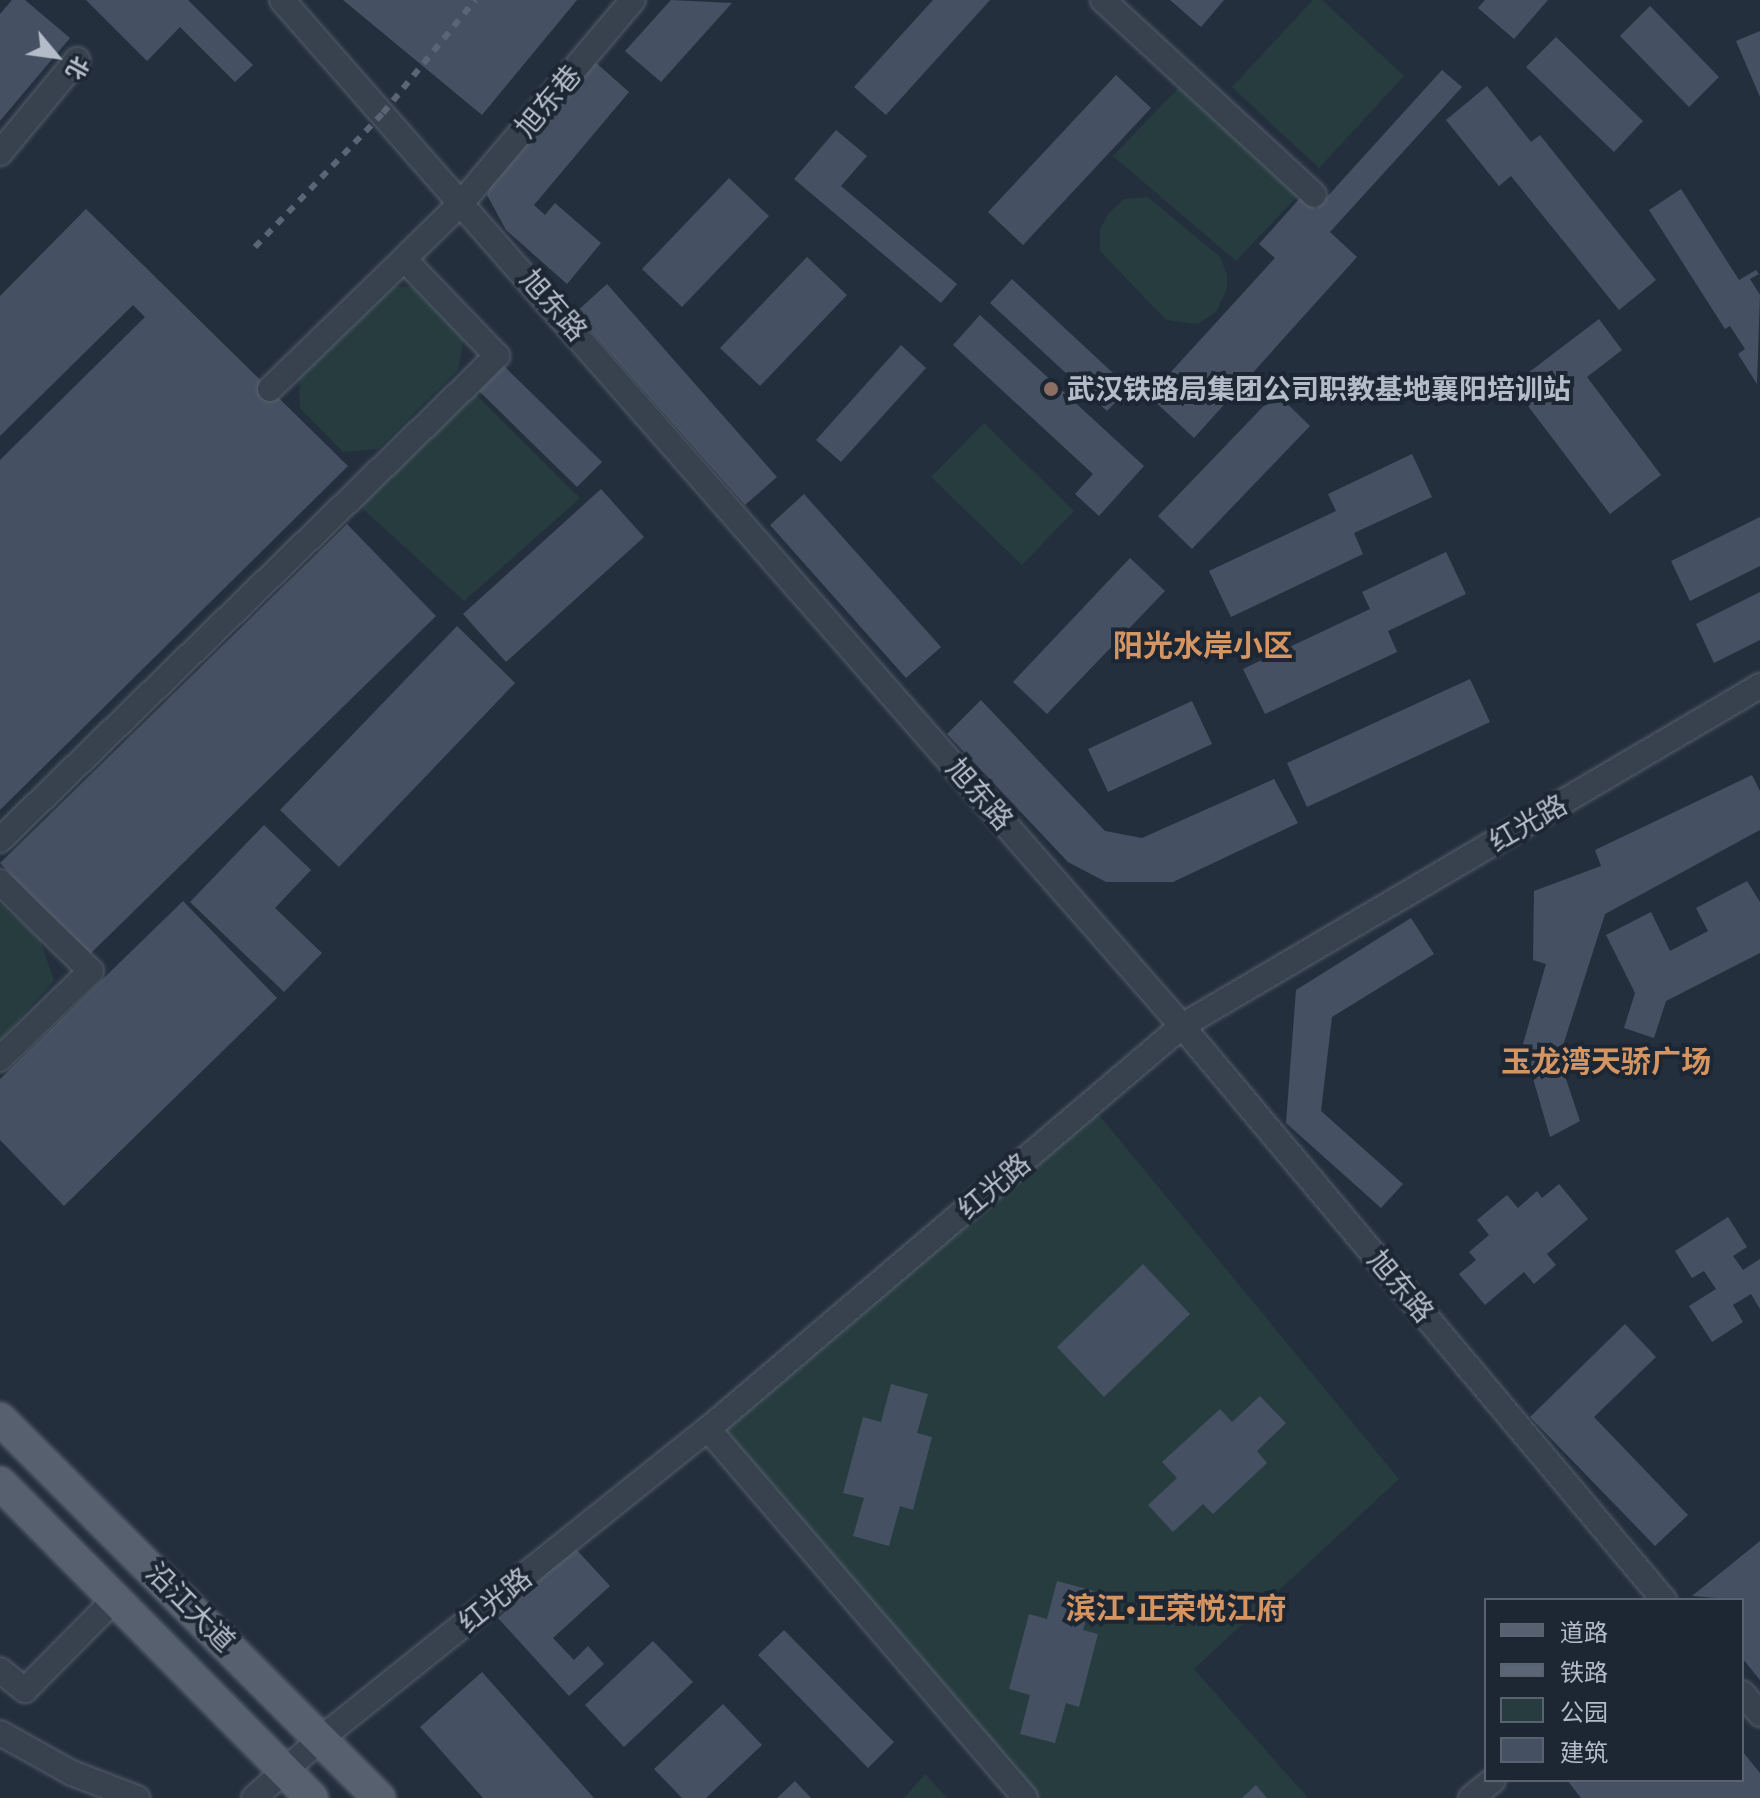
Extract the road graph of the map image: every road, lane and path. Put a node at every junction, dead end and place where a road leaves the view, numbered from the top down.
1 (282, 0) edge
2 (633, 0) edge
3 (1103, 0) edge
4 (77, 60) dead end
5 (0, 153) edge
6 (1314, 195) dead end
7 (463, 201) junction
8 (404, 259) junction
9 (270, 389) dead end
10 (1760, 686) edge
11 (0, 840) edge
12 (0, 882) edge
13 (1182, 1026) junction
14 (0, 1059) edge
15 (0, 1419) edge
16 (708, 1429) junction
17 (0, 1483) edge
18 (1662, 1598) edge
19 (115, 1599) junction
20 (0, 1670) edge
21 (1744, 1695) edge
22 (1760, 1714) edge
23 (0, 1733) edge
24 (323, 1737) junction
25 (287, 1772) junction
26 (1491, 1782) edge
27 (137, 1798) edge
28 (254, 1798) edge
29 (312, 1798) edge
30 (379, 1798) edge
31 (1025, 1798) edge
32 (1471, 1798) edge

1 - 7 street, 旭东路
2 - 7 street, 旭东巷
3 - 6 street
4 - 5 street
7 - 8 street, 旭东巷
7 - 13 street, 旭东路
8 - 9 street, 旭东巷
8 - 11 street
10 - 13 street, 红光路
12 - 14 street
13 - 16 street, 红光路
13 - 18 street, 旭东路
15 - 24 main road, 沿江大道
16 - 24 street, 红光路
16 - 31 street
17 - 19 main road, 沿江大道
19 - 20 street
19 - 25 main road, 沿江大道
21 - 22 street
23 - 27 street
24 - 25 street, 红光路
24 - 30 main road, 沿江大道
25 - 28 street, 红光路
25 - 29 main road, 沿江大道
26 - 32 street

